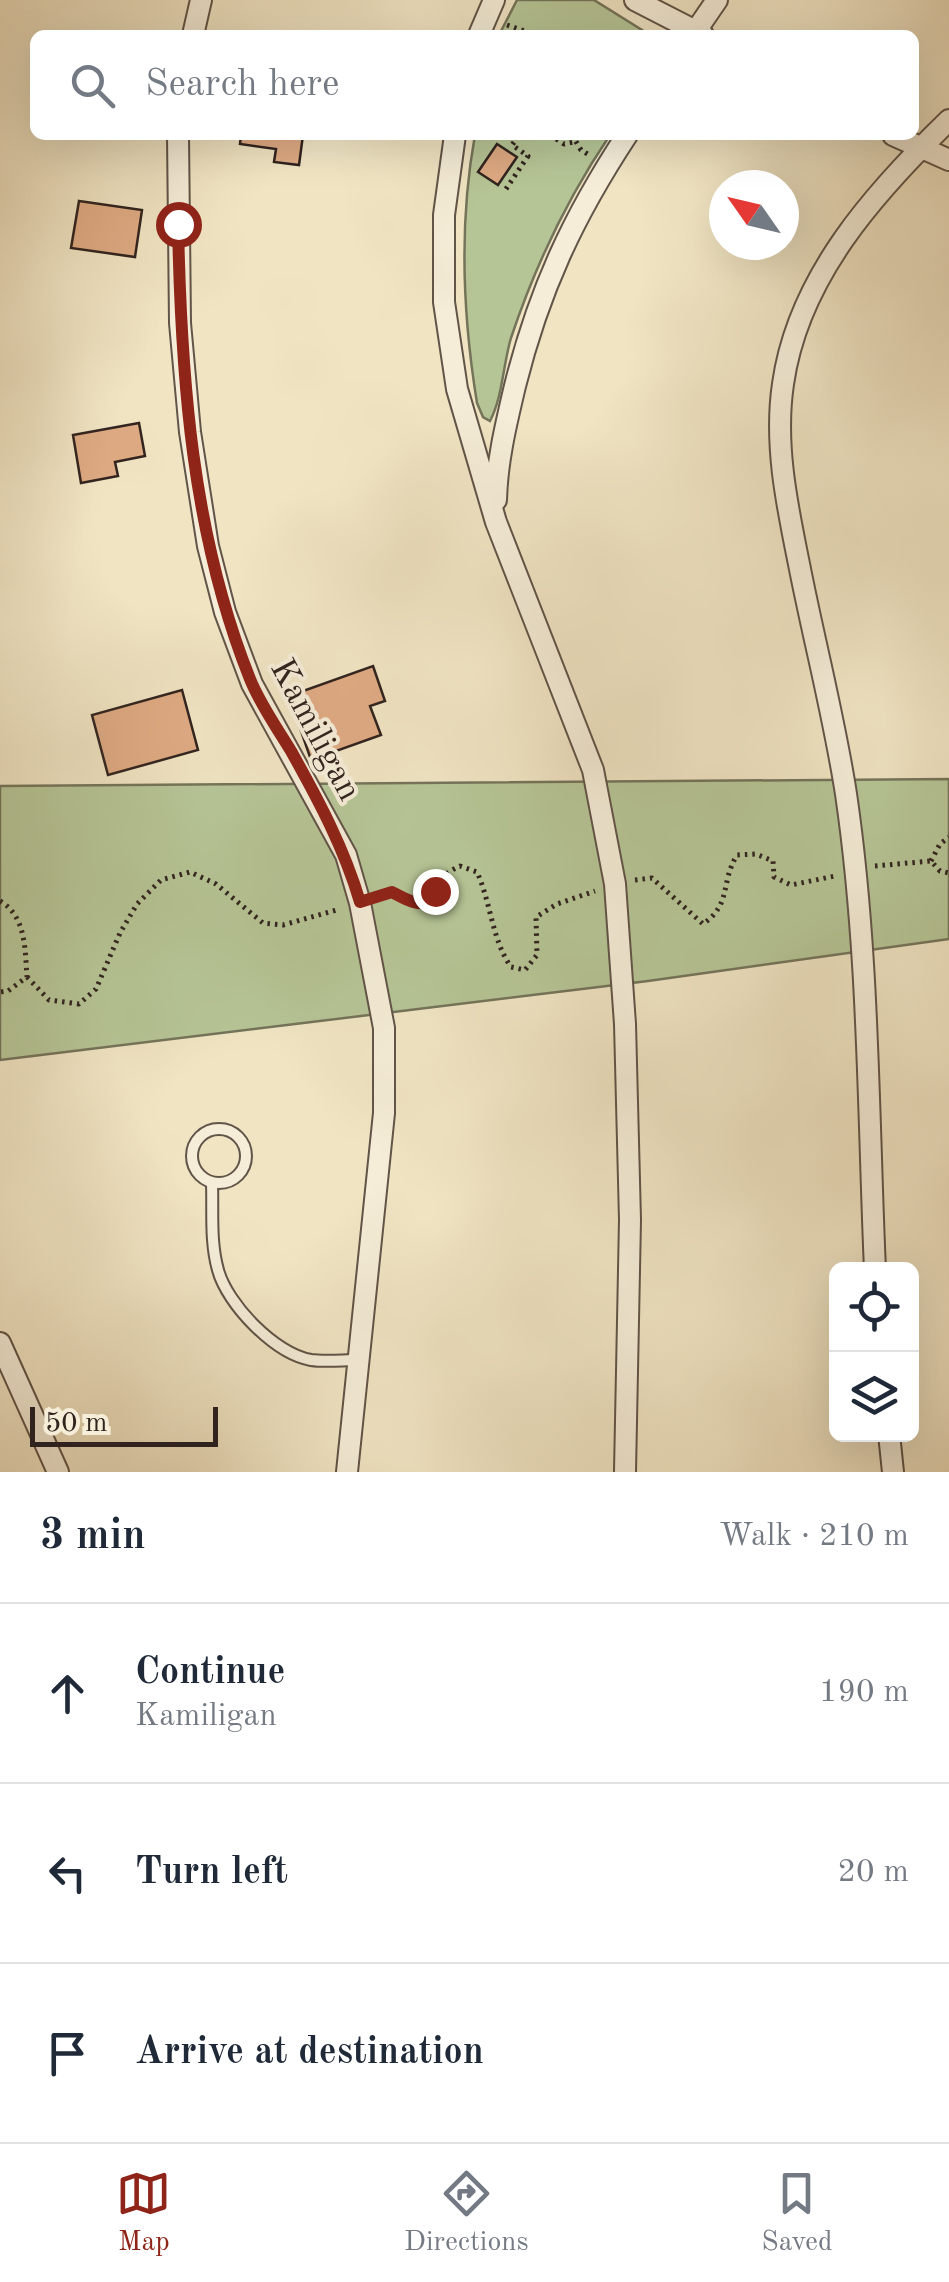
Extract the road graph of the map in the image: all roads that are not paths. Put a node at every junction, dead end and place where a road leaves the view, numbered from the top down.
1 (200, 0) edge
2 (635, 0) edge
3 (717, 0) edge
4 (194, 30) edge
5 (690, 30) edge
6 (699, 30) edge
7 (949, 120) edge
8 (178, 140) edge
9 (454, 140) edge
10 (624, 140) edge
11 (903, 140) edge
12 (920, 148) junction
13 (949, 160) edge
14 (496, 522) junction
15 (212, 1183) junction
16 (876, 1262) edge
17 (0, 1343) edge
18 (358, 1360) junction
19 (890, 1442) edge
20 (58, 1472) edge
21 (348, 1472) edge
22 (625, 1472) edge
23 (893, 1472) edge

1 - 4 street
2 - 5 street
3 - 6 street
7 - 12 street
8 - 18 street, Kamiligan
9 - 14 street
10 - 14 street
11 - 12 street
12 - 13 street
12 - 16 street
14 - 22 street
15 - 15 lane
15 - 18 lane
17 - 20 street
18 - 21 street, Kamiligan
19 - 23 street

